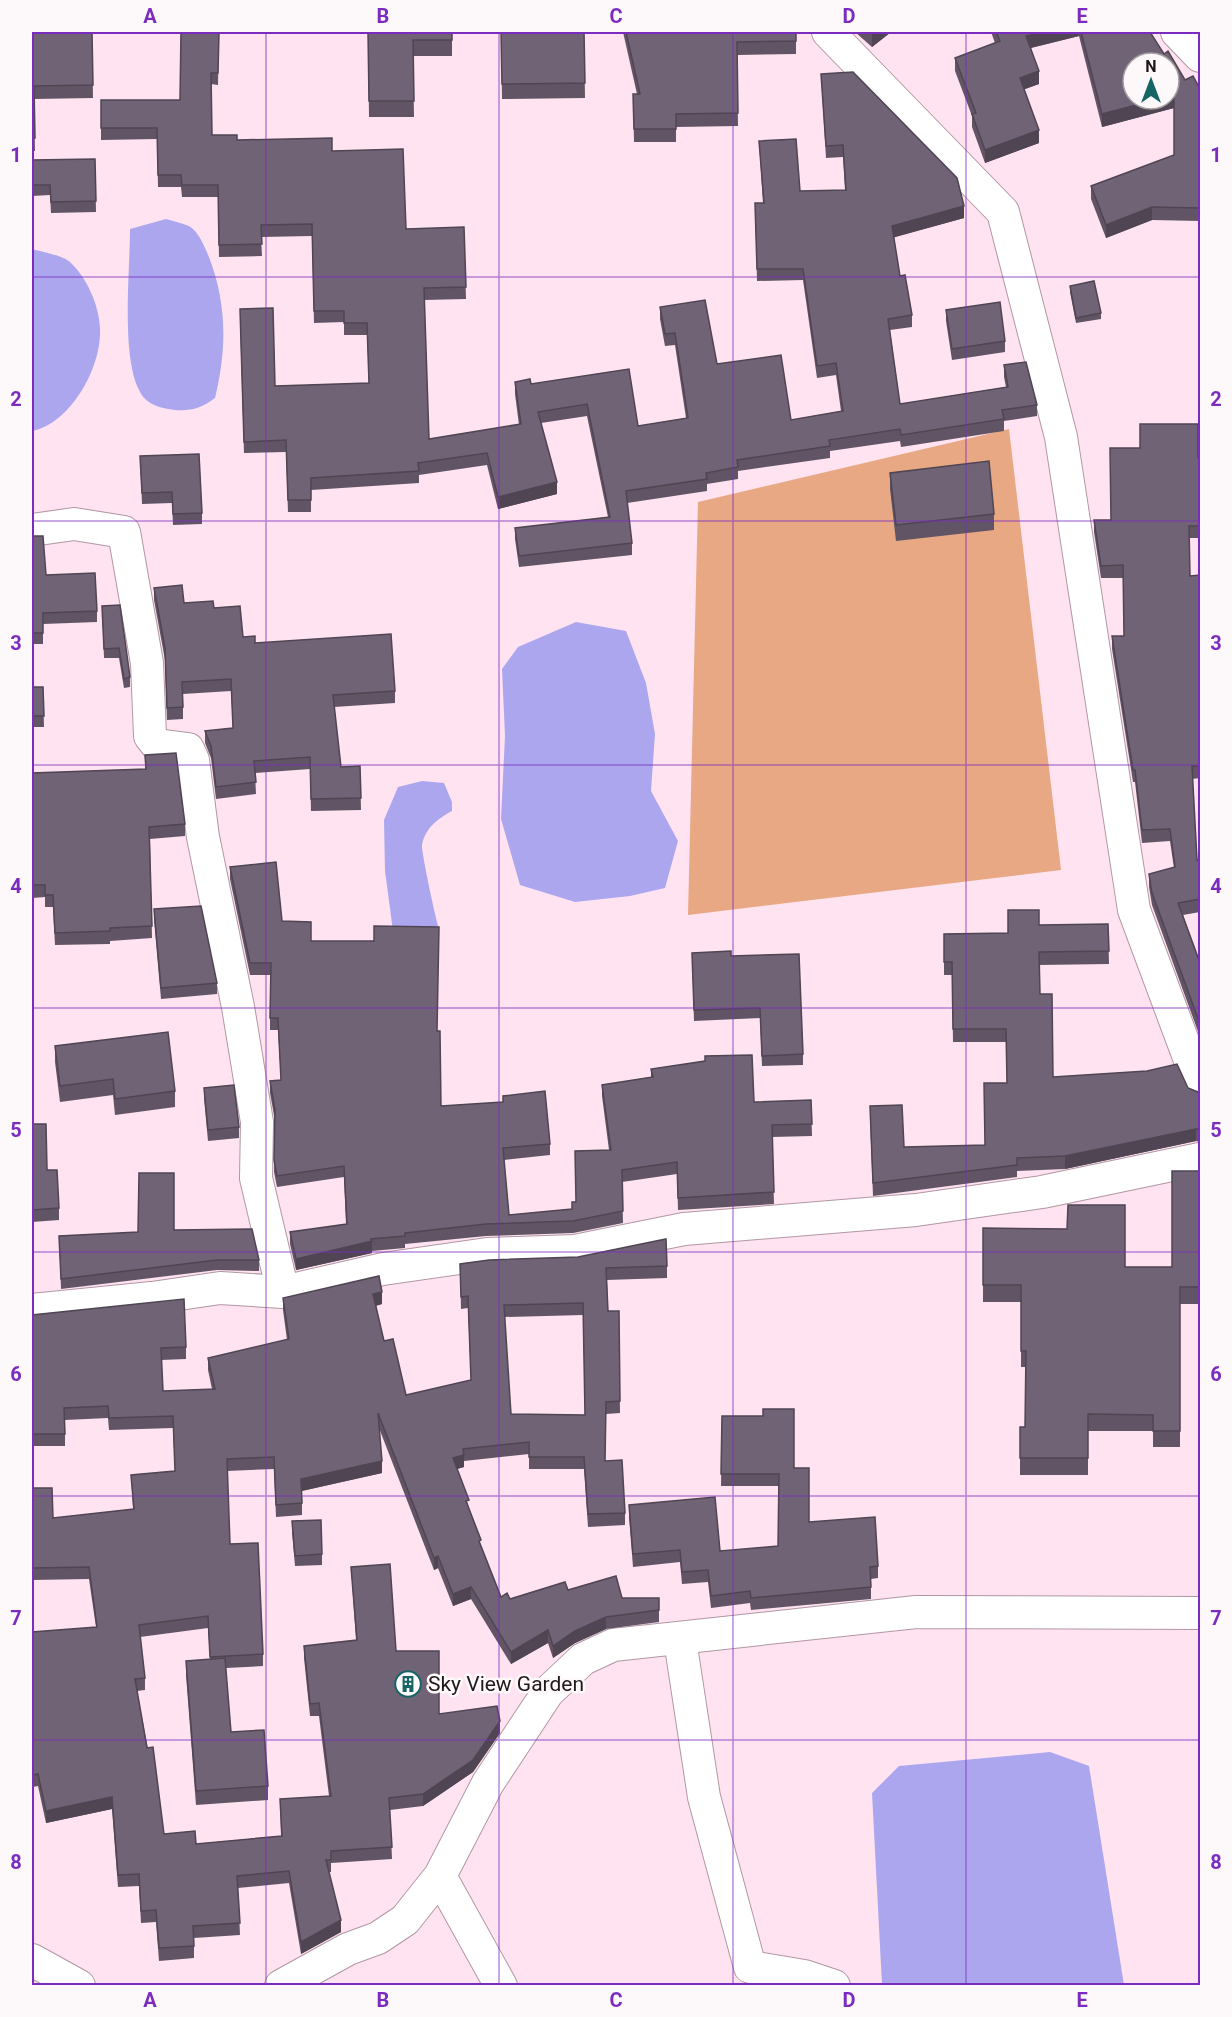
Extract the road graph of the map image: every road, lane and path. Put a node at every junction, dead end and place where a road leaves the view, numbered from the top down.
1 (828, 32) edge
2 (1177, 32) edge
3 (1200, 56) edge
4 (32, 530) edge
5 (1200, 1087) edge
6 (1200, 1159) edge
7 (283, 1293) junction
8 (32, 1310) edge
9 (1200, 1612) edge
10 (680, 1640) junction
11 (440, 1876) junction
12 (32, 1960) edge
13 (80, 1986) edge
14 (281, 1986) edge
15 (501, 1986) edge
16 (834, 1986) edge

1 - 5 street
2 - 3 street
4 - 7 street
6 - 7 street
7 - 8 street
9 - 10 street
10 - 11 street
10 - 16 street
11 - 14 street
11 - 15 street
12 - 13 street

